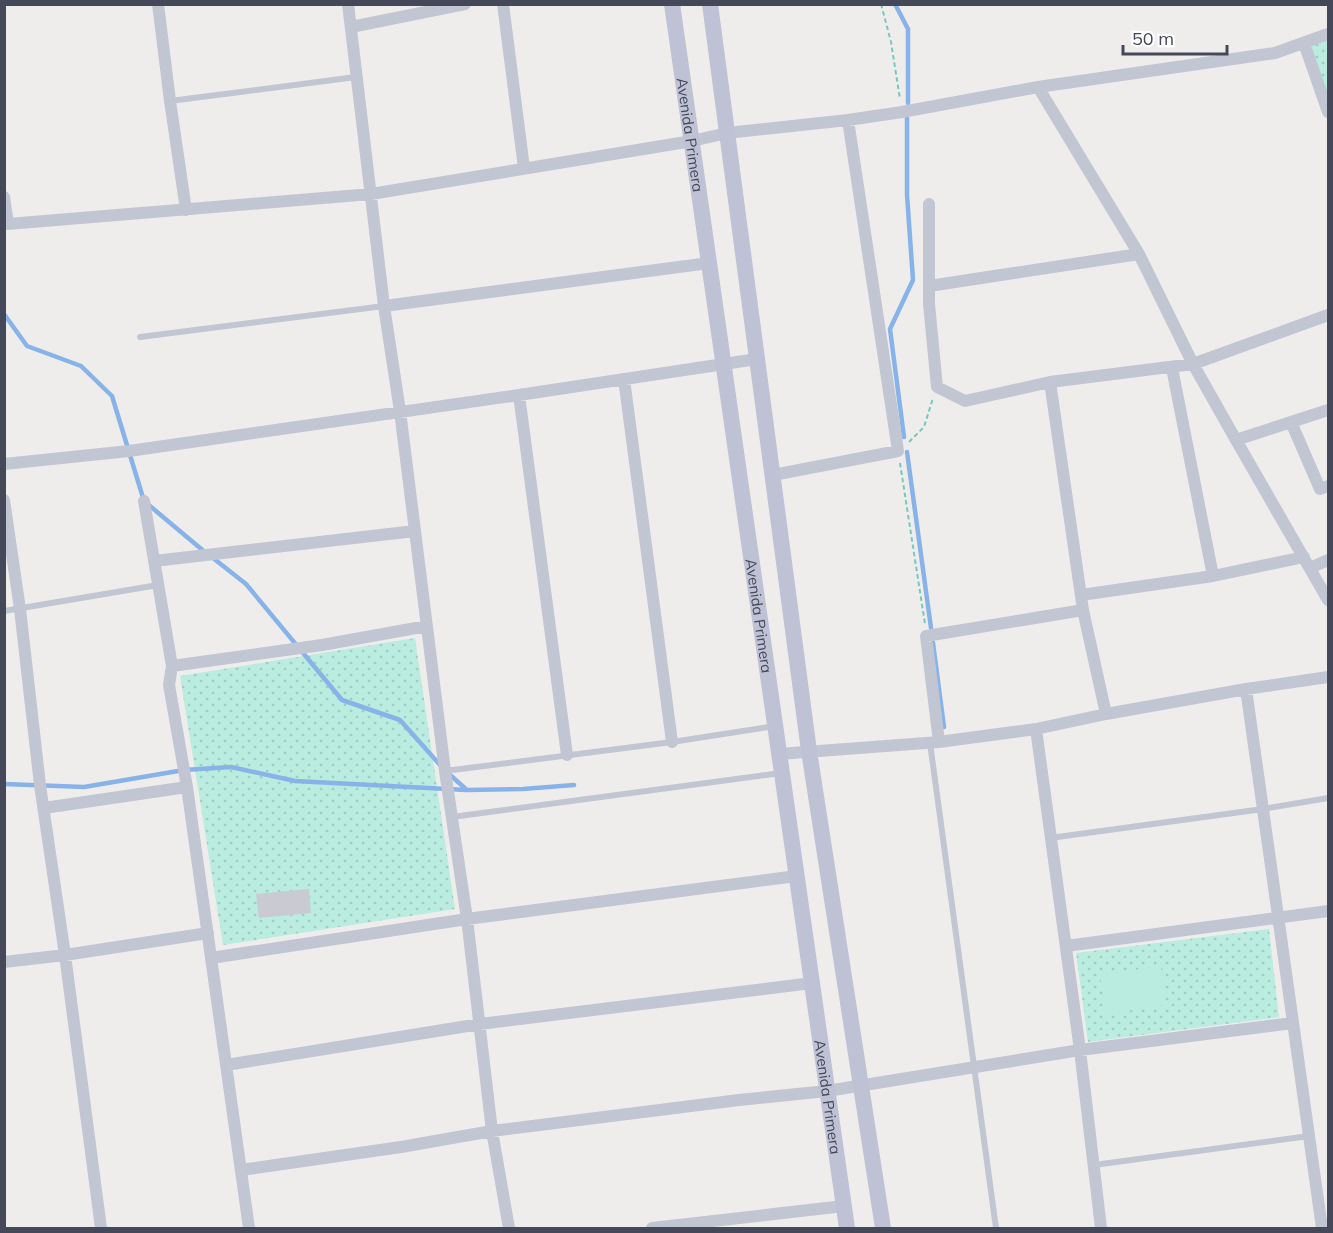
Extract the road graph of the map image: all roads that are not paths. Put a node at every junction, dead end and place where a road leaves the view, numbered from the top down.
1 (158, 4) edge
2 (348, 4) edge
3 (465, 4) edge
4 (503, 4) edge
5 (672, 4) edge
6 (710, 4) edge
7 (351, 27) junction
8 (1329, 34) edge
9 (1304, 43) junction
10 (357, 77) junction
11 (1038, 87) junction
12 (170, 101) junction
13 (1329, 112) edge
14 (848, 120) junction
15 (728, 133) junction
16 (692, 141) junction
17 (524, 168) junction
18 (371, 194) junction
19 (4, 197) edge
20 (929, 204) dead end
21 (186, 210) junction
22 (1139, 254) junction
23 (709, 263) junction
24 (929, 286) junction
25 (384, 306) junction
26 (1329, 315) edge
27 (140, 337) dead end
28 (758, 359) junction
29 (723, 363) junction
30 (1193, 364) junction
31 (1172, 368) junction
32 (624, 379) junction
33 (1050, 382) junction
34 (519, 395) junction
35 (1329, 410) edge
36 (400, 411) junction
37 (1292, 422) junction
38 (1236, 440) junction
39 (4, 464) edge
40 (773, 475) junction
41 (1329, 486) edge
42 (4, 500) edge
43 (144, 501) dead end
44 (415, 531) junction
45 (1329, 560) edge
46 (154, 561) junction
47 (1307, 562) junction
48 (1213, 576) junction
49 (159, 585) junction
50 (1081, 595) junction
51 (1329, 600) edge
52 (20, 609) junction
53 (1083, 609) junction
54 (4, 611) edge
55 (427, 626) junction
56 (172, 666) junction
57 (1329, 677) edge
58 (1246, 689) junction
59 (1106, 714) junction
60 (775, 726) junction
61 (1036, 729) junction
62 (672, 742) junction
63 (935, 742) junction
64 (810, 751) junction
65 (779, 754) junction
66 (567, 755) junction
67 (445, 771) junction
68 (782, 773) junction
69 (187, 787) junction
70 (1329, 798) edge
71 (44, 808) junction
72 (1263, 809) junction
73 (452, 817) junction
74 (1050, 838) junction
75 (797, 876) junction
76 (1329, 911) edge
77 (467, 919) junction
78 (1278, 919) junction
79 (208, 933) junction
80 (1066, 946) junction
81 (65, 955) junction
82 (211, 958) junction
83 (4, 962) edge
84 (812, 983) junction
85 (1293, 1023) junction
86 (480, 1024) junction
87 (1080, 1050) junction
88 (226, 1065) junction
89 (974, 1067) junction
90 (861, 1086) junction
91 (827, 1091) junction
92 (492, 1131) junction
93 (1309, 1136) junction
94 (1094, 1165) junction
95 (241, 1170) junction
96 (844, 1206) junction
97 (101, 1228) edge
98 (249, 1228) edge
99 (508, 1228) edge
100 (652, 1228) edge
101 (847, 1228) edge
102 (883, 1228) edge
103 (996, 1228) edge
104 (1101, 1228) edge
105 (1322, 1228) edge

1 - 12 street
2 - 7 street
3 - 7 street
4 - 17 street
5 - 16 main road, Avenida Primera
6 - 15 main road, Avenida Primera
7 - 10 street
8 - 9 street
9 - 11 street
9 - 13 street
10 - 12 lane
10 - 18 street
11 - 14 street
11 - 22 street
12 - 21 street
14 - 15 street
14 - 40 street
15 - 16 street
15 - 28 main road, Avenida Primera
16 - 17 street
16 - 23 main road, Avenida Primera
17 - 18 street
18 - 21 street
18 - 25 street
19 - 21 street
20 - 24 street
22 - 24 street
22 - 30 street
23 - 25 street
23 - 29 main road, Avenida Primera
24 - 33 street
25 - 27 lane
25 - 36 street
26 - 30 street
28 - 29 street
28 - 40 main road, Avenida Primera
29 - 32 street
29 - 60 main road, Avenida Primera
30 - 31 street
30 - 38 street
31 - 33 street
31 - 48 street
32 - 34 street
32 - 62 street
33 - 50 street
34 - 36 street
34 - 66 street
35 - 37 street
36 - 39 street
36 - 44 street
37 - 38 street
37 - 41 street
38 - 47 street
40 - 64 main road, Avenida Primera
42 - 52 street
43 - 46 street
44 - 46 street
44 - 55 street
45 - 47 street
46 - 49 street
47 - 48 street
47 - 51 street
48 - 50 street
49 - 52 lane
49 - 56 street
50 - 53 street
52 - 54 lane
52 - 71 street
53 - 59 street
53 - 63 street
55 - 56 street
55 - 67 street
56 - 69 street
57 - 58 street
58 - 59 street
58 - 72 street
59 - 61 street
60 - 62 lane
60 - 65 main road, Avenida Primera
61 - 63 street
61 - 74 street
62 - 66 lane
63 - 64 street
63 - 89 lane
64 - 65 street
64 - 90 main road, Avenida Primera
65 - 68 main road, Avenida Primera
66 - 67 lane
67 - 73 street
68 - 73 lane
68 - 75 main road, Avenida Primera
69 - 71 street
69 - 79 street
70 - 72 lane
71 - 81 street
72 - 74 lane
72 - 78 street
73 - 77 street
74 - 80 street
75 - 77 street
75 - 84 main road, Avenida Primera
76 - 78 street
77 - 82 street
77 - 86 street
78 - 80 street
78 - 85 street
79 - 81 street
79 - 82 street
80 - 87 street
81 - 83 street
81 - 97 street
82 - 88 street
84 - 86 street
84 - 91 main road, Avenida Primera
85 - 87 street
85 - 93 street
86 - 88 street
86 - 92 street
87 - 89 street
87 - 94 street
88 - 95 street
89 - 90 street
89 - 103 lane
90 - 91 street
90 - 102 main road, Avenida Primera
91 - 92 street
91 - 96 main road, Avenida Primera
92 - 95 street
92 - 99 street
93 - 94 lane
93 - 105 street
94 - 104 street
95 - 98 street
96 - 100 street
96 - 101 main road, Avenida Primera

